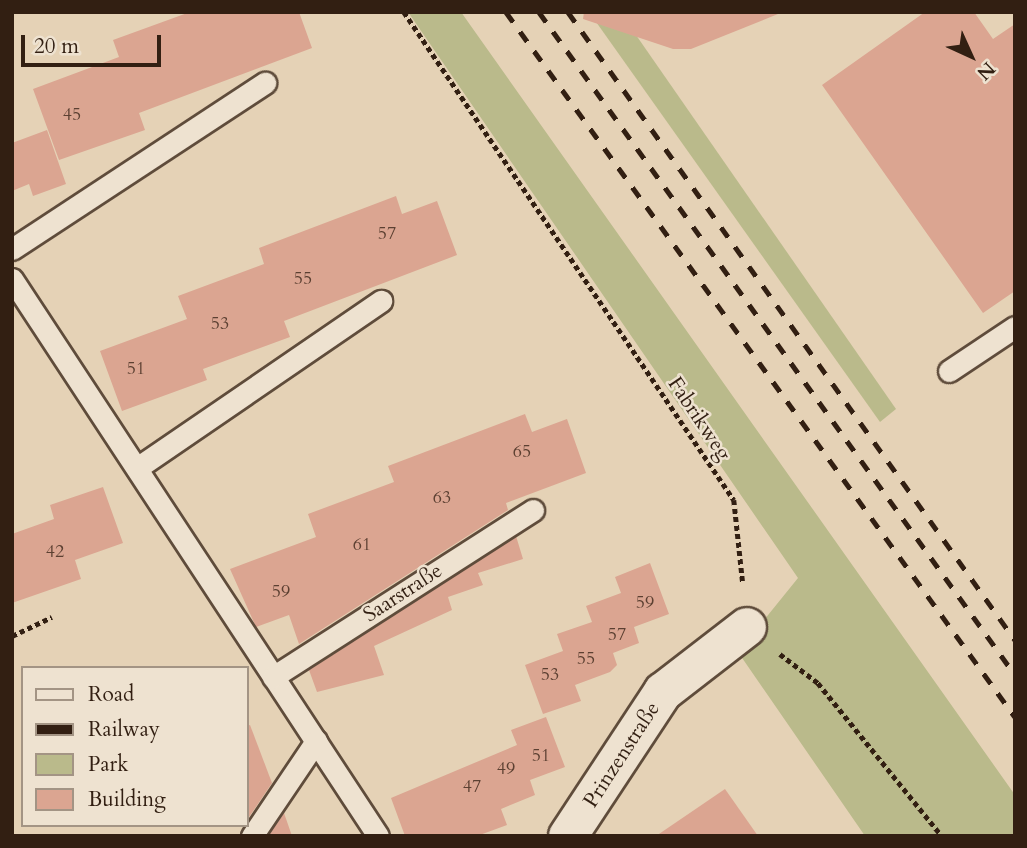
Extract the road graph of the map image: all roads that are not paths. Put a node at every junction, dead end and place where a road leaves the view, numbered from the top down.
1 (265, 83) dead end
2 (12, 249) edge
3 (12, 279) edge
4 (382, 301) dead end
5 (1015, 327) edge
6 (949, 371) dead end
7 (136, 468) junction
8 (533, 510) dead end
9 (747, 627) road end
10 (274, 677) junction
11 (316, 741) junction
12 (252, 836) edge
13 (378, 836) edge
14 (568, 836) edge

1 - 2 lane
3 - 7 lane
4 - 7 lane
5 - 6 lane
7 - 10 lane
8 - 10 lane, Saarstraße
9 - 14 street, Prinzenstraße
10 - 11 lane
11 - 12 lane
11 - 13 lane

